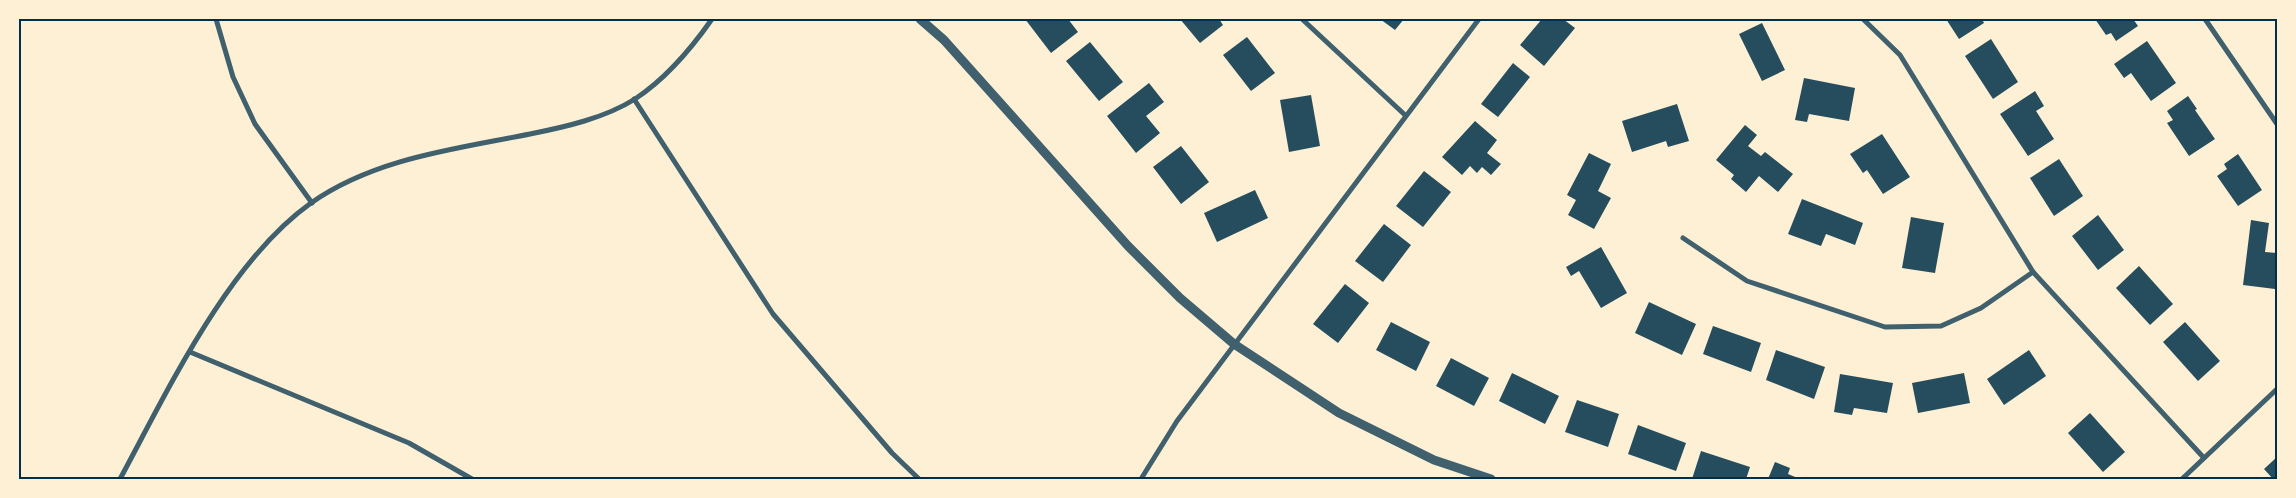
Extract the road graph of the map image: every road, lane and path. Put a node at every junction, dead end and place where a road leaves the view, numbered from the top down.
1 (216, 19) edge
2 (712, 19) edge
3 (920, 19) edge
4 (1302, 19) edge
5 (1479, 19) edge
6 (1863, 19) edge
7 (2205, 19) edge
8 (634, 99) junction
9 (1405, 115) junction
10 (2277, 124) edge
11 (312, 203) junction
12 (1683, 238) dead end
13 (2033, 272) junction
14 (1234, 344) junction
15 (190, 352) junction
16 (2277, 389) edge
17 (2204, 458) junction
18 (120, 479) edge
19 (472, 479) edge
20 (919, 479) edge
21 (1141, 479) edge
22 (1490, 479) edge
23 (2182, 479) edge

1 - 11 street
2 - 8 street
3 - 14 street
4 - 9 street
5 - 9 street
6 - 13 street
7 - 10 street
8 - 11 street
8 - 20 street
9 - 14 street
11 - 15 street
12 - 13 street
13 - 17 street
14 - 21 street
14 - 22 street
15 - 18 street
15 - 19 street
16 - 17 street
17 - 23 street

